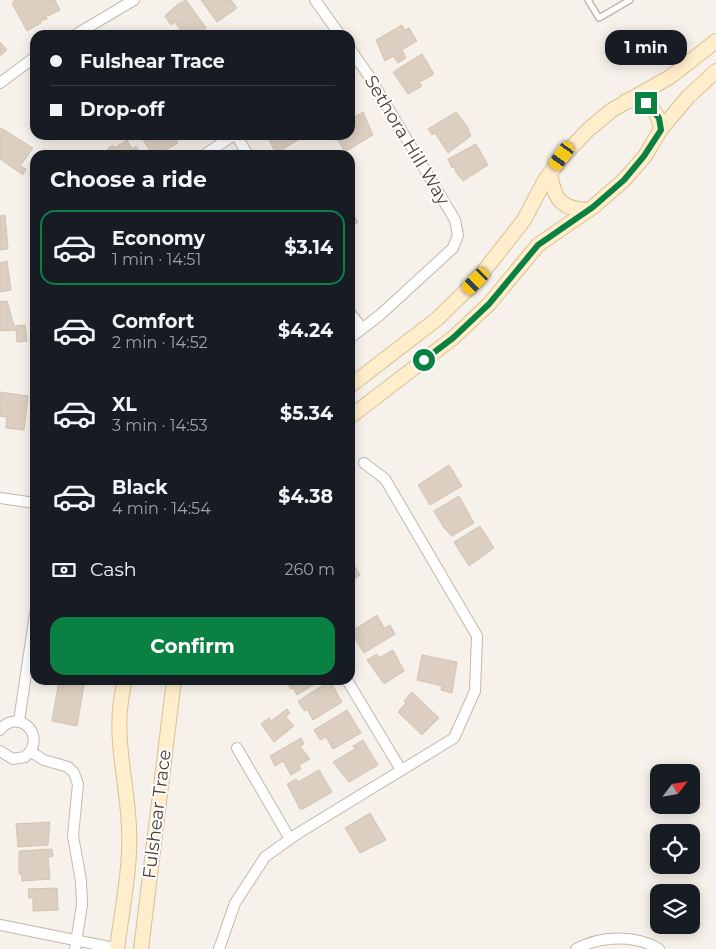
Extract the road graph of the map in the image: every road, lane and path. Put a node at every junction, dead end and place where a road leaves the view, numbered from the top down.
1 (134, 0) edge
2 (315, 0) edge
3 (588, 0) edge
4 (630, 0) edge
5 (83, 30) edge
6 (336, 30) edge
7 (716, 42) edge
8 (355, 56) edge
9 (30, 61) edge
10 (716, 71) edge
11 (0, 83) edge
12 (626, 101) junction
13 (661, 130) junction
14 (227, 140) edge
15 (212, 150) edge
16 (550, 174) junction
17 (588, 210) junction
18 (355, 319) edge
19 (362, 328) junction
20 (355, 334) edge
21 (355, 382) edge
22 (355, 412) edge
23 (364, 463) dead end
24 (0, 498) edge
25 (30, 502) edge
26 (30, 648) edge
27 (124, 685) edge
28 (173, 685) edge
29 (350, 685) edge
30 (19, 722) junction
31 (0, 730) edge
32 (237, 748) dead end
33 (0, 751) edge
34 (31, 752) junction
35 (401, 770) junction
36 (293, 837) junction
37 (0, 925) edge
38 (76, 945) edge
39 (118, 949) edge
40 (141, 949) edge
41 (219, 949) edge
42 (576, 949) edge
43 (659, 949) edge

1 - 5 street
2 - 6 street
3 - 4 lane
7 - 12 street
8 - 19 street, Sethora Hill Way
9 - 11 street
10 - 13 street
12 - 13 street
12 - 16 street
13 - 17 street
14 - 15 street
16 - 17 street
16 - 21 street
17 - 22 street
18 - 19 street
19 - 20 street
23 - 35 street
24 - 25 street
26 - 30 street
27 - 39 street, Fulshear Trace
28 - 40 street, Fulshear Trace
29 - 35 street
30 - 31 street
30 - 34 street
32 - 36 street
33 - 34 street
34 - 38 street
35 - 36 street
36 - 41 street
37 - 38 street
38 - 39 street
42 - 43 street

